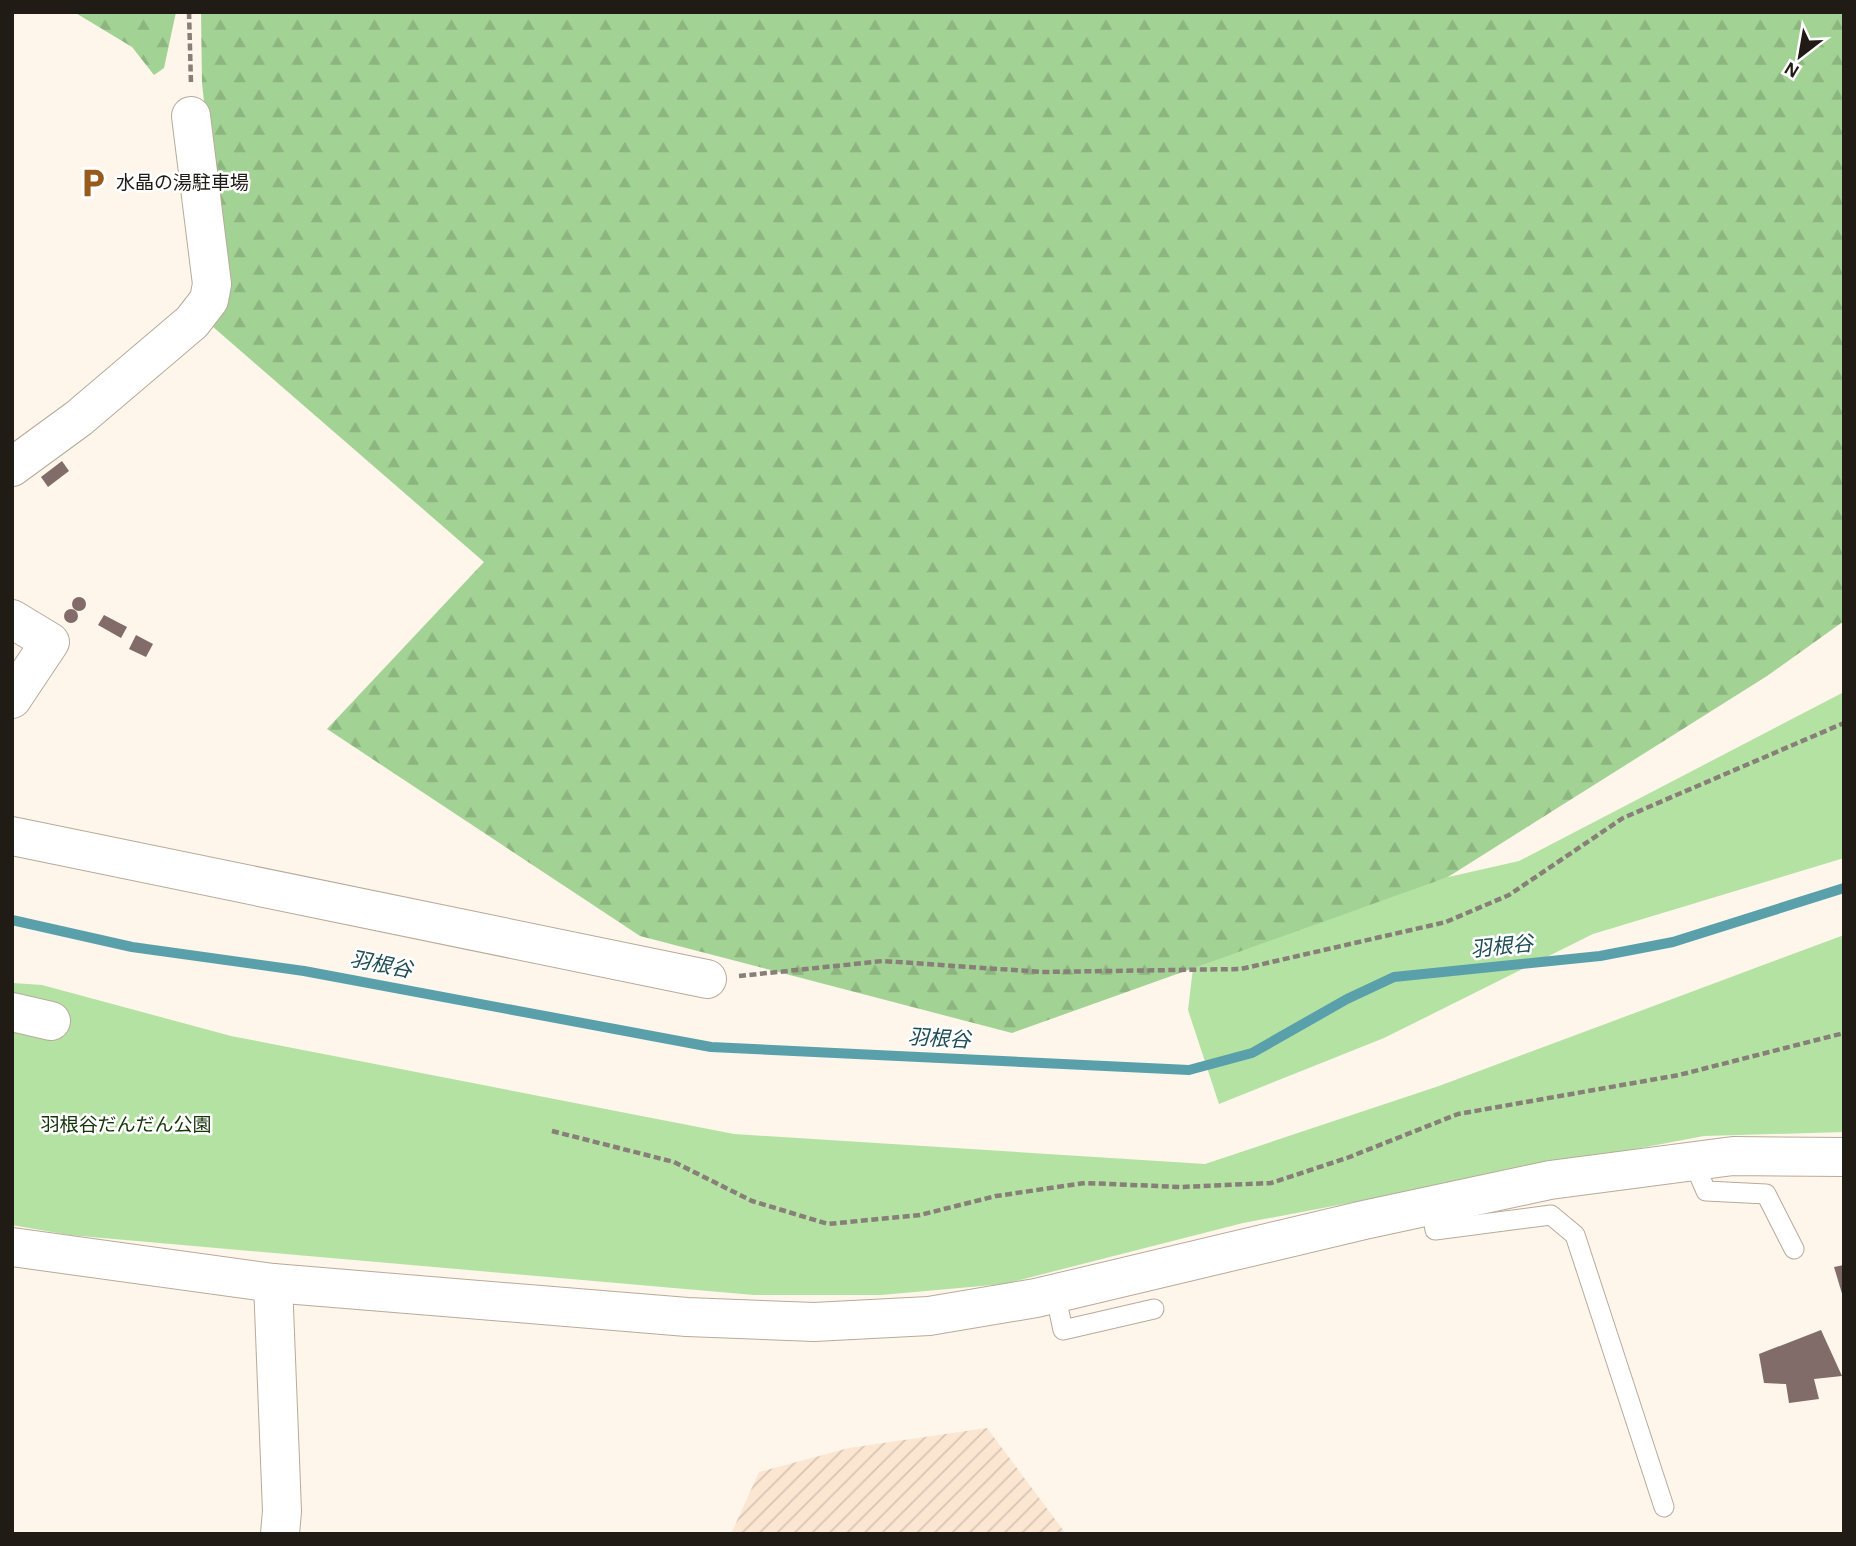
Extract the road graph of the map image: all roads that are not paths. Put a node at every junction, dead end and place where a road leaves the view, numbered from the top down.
1 (191, 116) road end
2 (12, 467) edge
3 (12, 619) edge
4 (12, 699) edge
5 (12, 836) edge
6 (707, 979) road end
7 (12, 1012) edge
8 (51, 1021) dead end
9 (1844, 1157) edge
10 (1693, 1161) junction
11 (1431, 1205) junction
12 (12, 1247) edge
13 (1794, 1250) dead end
14 (273, 1283) junction
15 (1055, 1293) junction
16 (1154, 1310) dead end
17 (1664, 1507) dead end
18 (280, 1534) edge

1 - 2 street
3 - 4 street
5 - 6 street
7 - 8 street
9 - 10 street
10 - 11 street
10 - 13 lane
11 - 15 street
11 - 17 lane
12 - 14 street
14 - 15 street
14 - 18 street
15 - 16 lane

